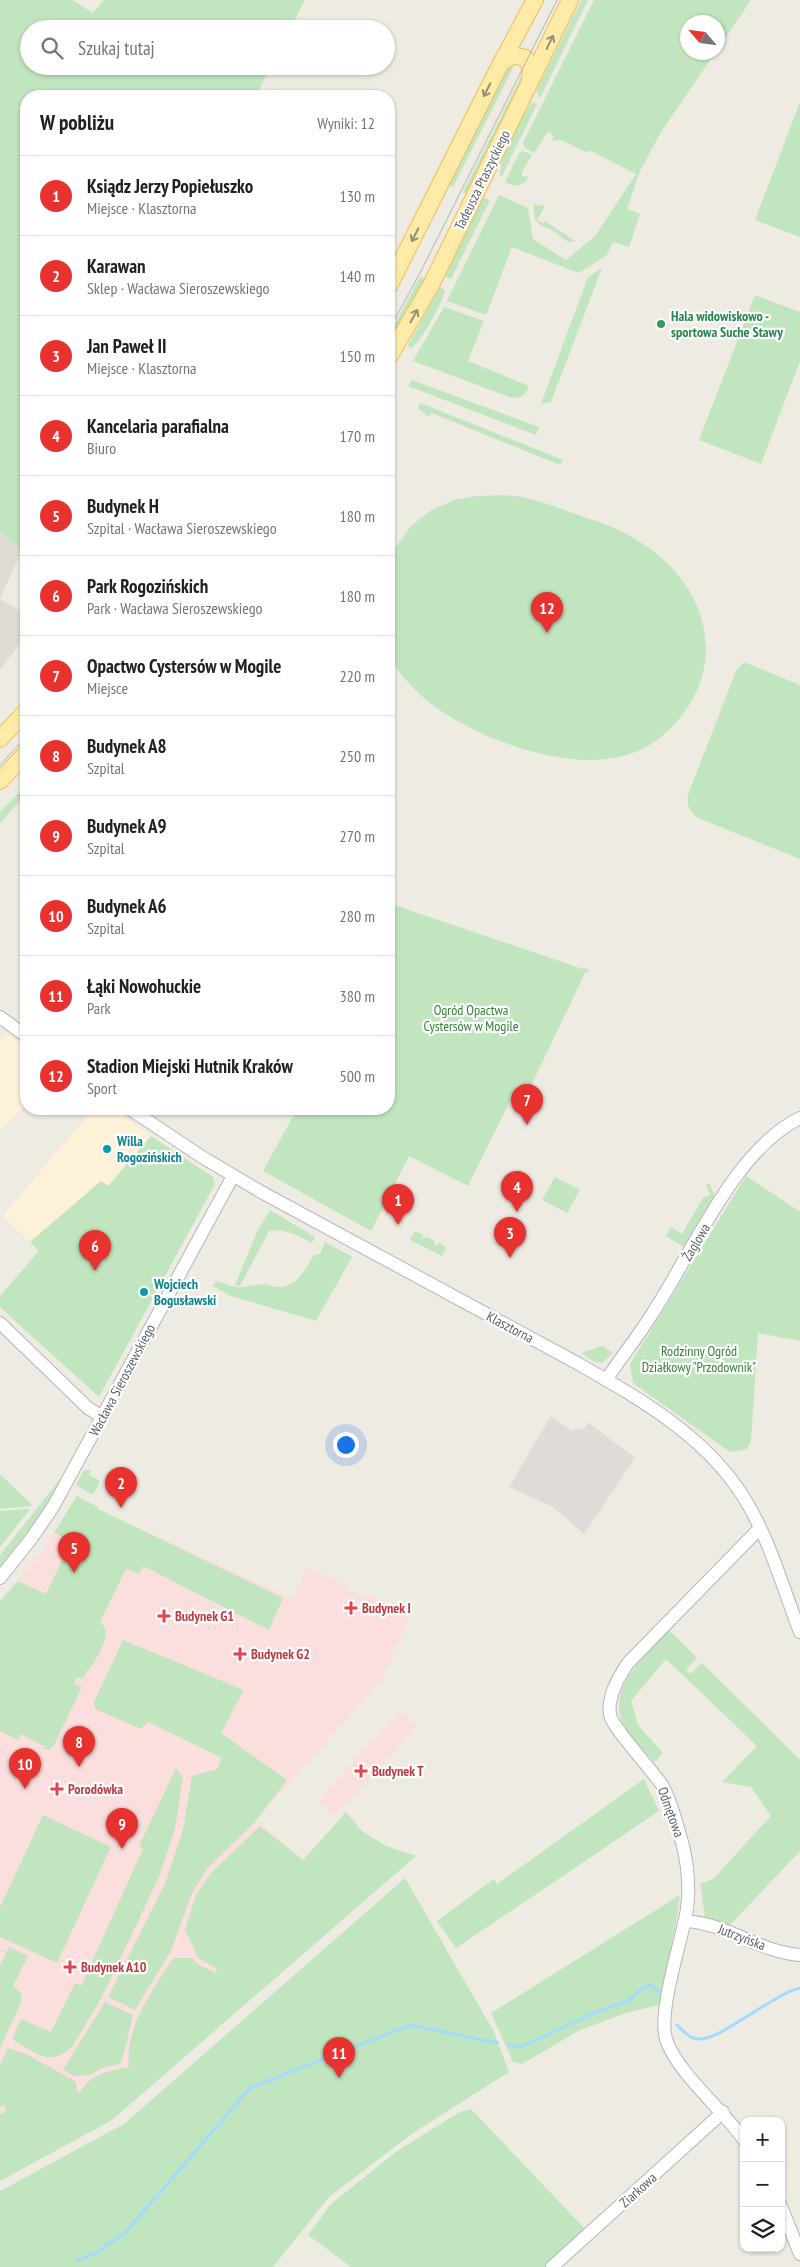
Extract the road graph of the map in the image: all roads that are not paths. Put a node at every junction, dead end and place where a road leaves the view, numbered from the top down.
1 (535, 0) edge
2 (570, 0) edge
3 (501, 63) junction
4 (529, 83) junction
5 (395, 274) edge
6 (395, 347) edge
7 (20, 717) edge
8 (0, 739) edge
9 (20, 759) edge
10 (0, 781) edge
11 (0, 1017) edge
12 (20, 1032) edge
13 (139, 1115) edge
14 (800, 1118) edge
15 (233, 1176) junction
16 (0, 1323) edge
17 (606, 1380) junction
18 (102, 1417) junction
19 (760, 1528) junction
20 (0, 1578) edge
21 (800, 1632) edge
22 (685, 1921) junction
23 (800, 1955) edge
24 (723, 2112) junction
25 (740, 2135) edge
26 (781, 2207) edge
27 (800, 2254) edge
28 (552, 2267) edge

1 - 3 main road
4 -> 2 main road, Tadeusza Ptaszyckiego
3 - 4 main road
3 -> 5 main road
6 -> 4 main road, Tadeusza Ptaszyckiego
7 - 8 main road
9 - 10 main road
11 - 12 street
13 - 15 street, Klasztorna
14 - 17 street, Żaglowa
15 - 17 street, Klasztorna
15 - 18 street, Wacława Sieroszewskiego
16 - 18 street
17 - 19 street, Klasztorna
18 - 20 street, Wacława Sieroszewskiego
19 - 21 street, Klasztorna
19 - 22 street, Odmętowa
22 - 23 street, Jutrzyńska
22 - 24 street, Odmętowa
24 - 25 street, Odmętowa
24 - 28 street, Ziarkowa
26 - 27 street

